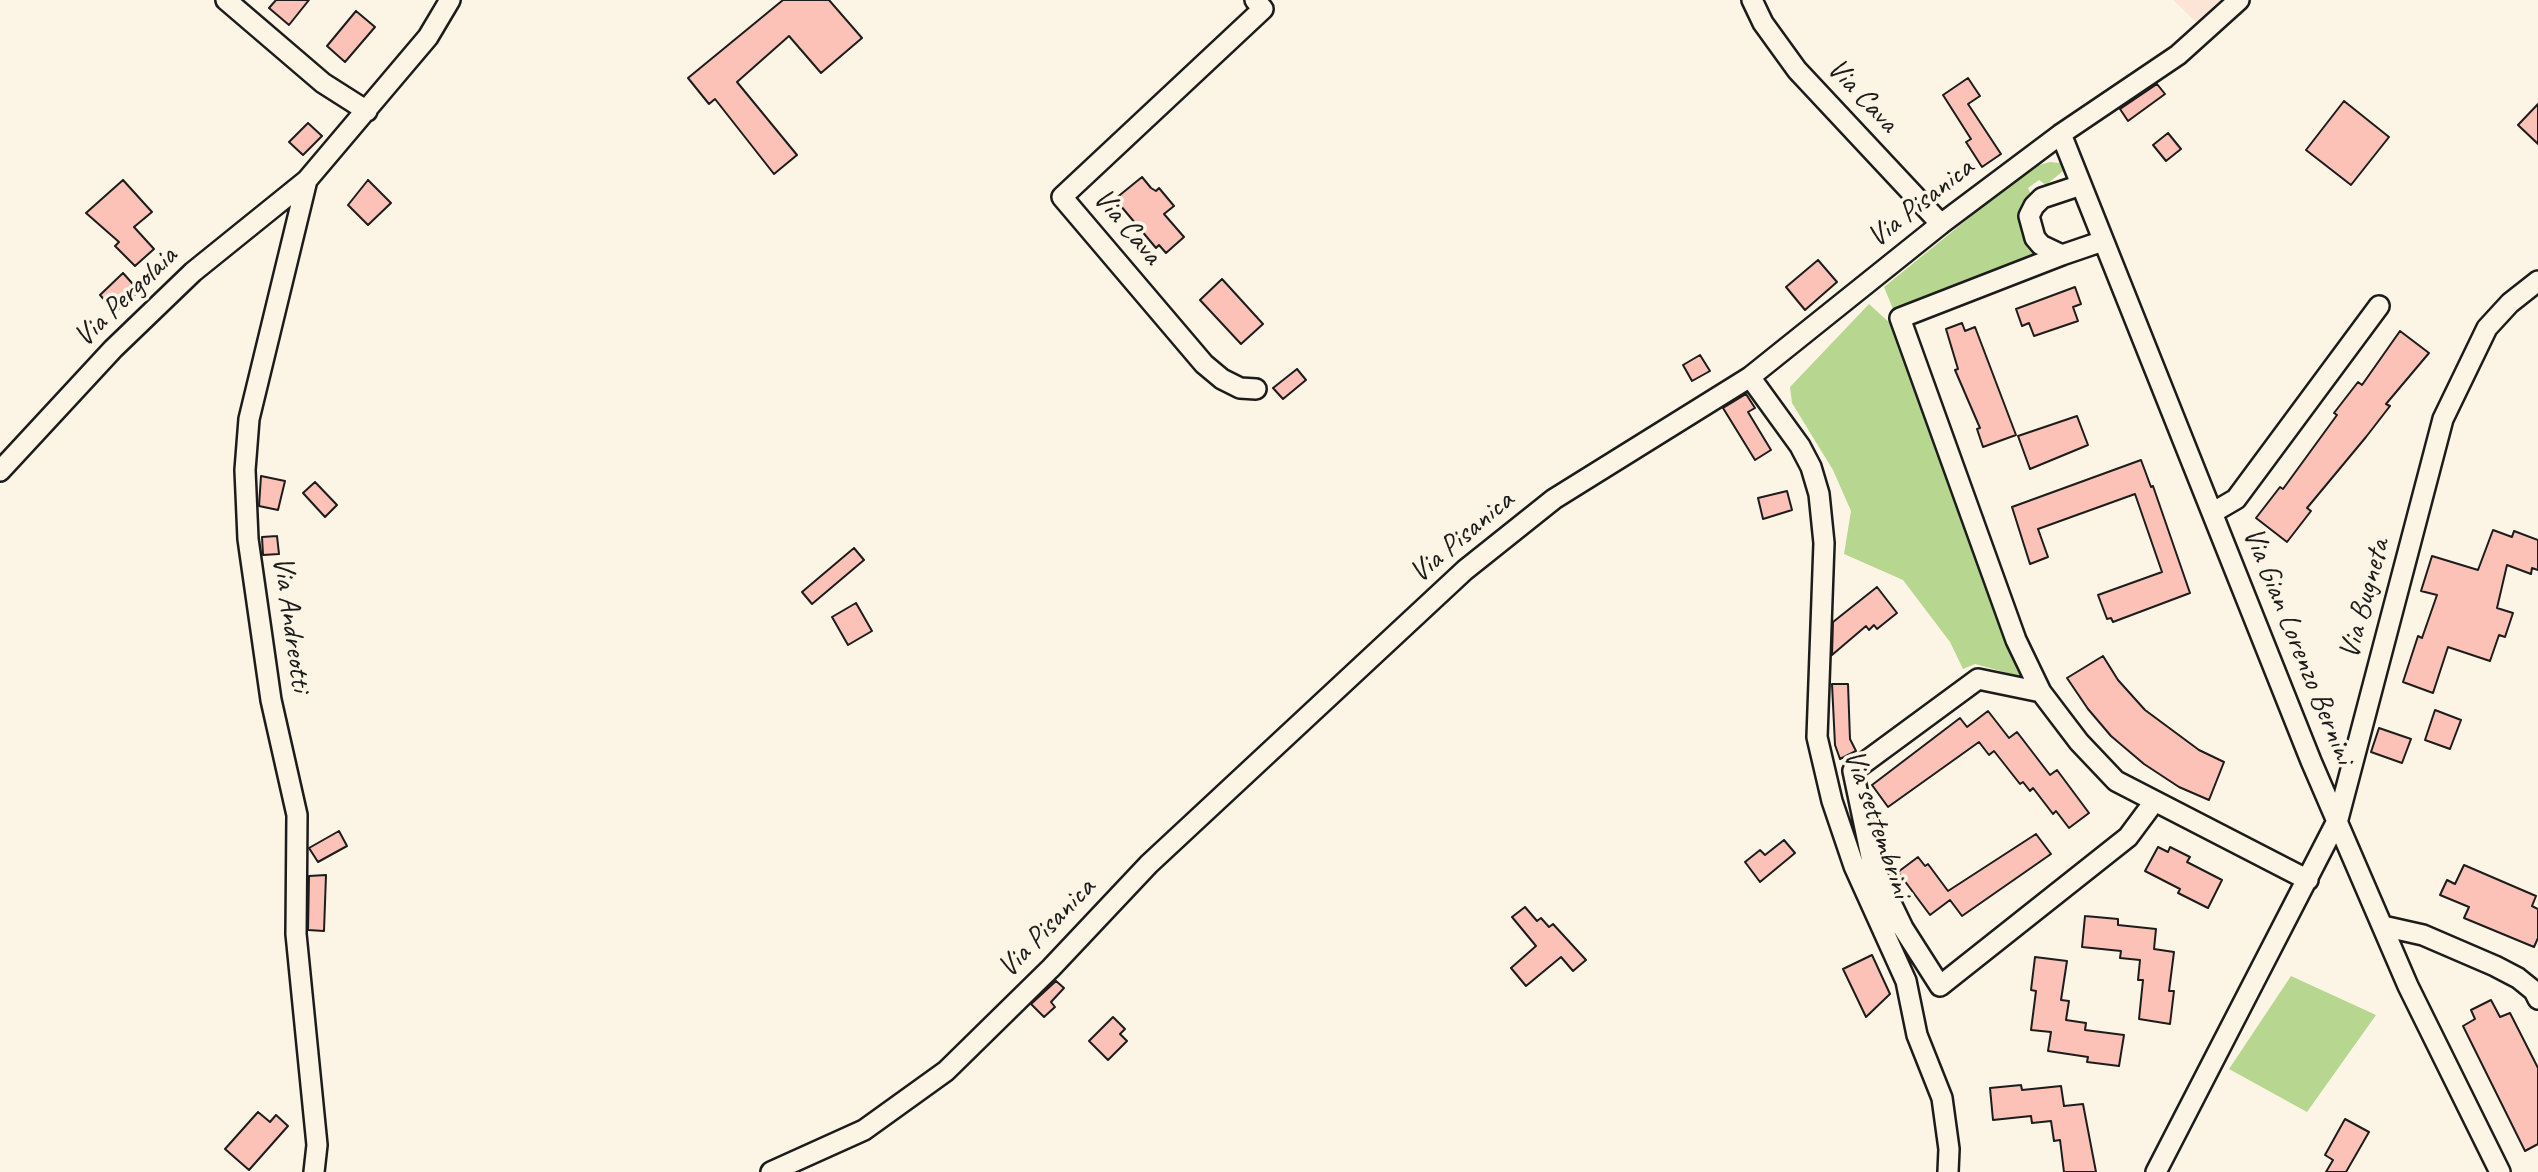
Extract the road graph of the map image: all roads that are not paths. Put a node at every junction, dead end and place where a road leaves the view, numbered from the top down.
1 (226, 0) edge
2 (450, 0) edge
3 (1752, 0) edge
4 (2239, 0) edge
5 (1263, 3) edge
6 (367, 111) junction
7 (2060, 134) junction
8 (307, 180) junction
9 (2081, 185) junction
10 (1941, 223) junction
11 (2103, 241) junction
12 (2062, 255) junction
13 (2538, 281) edge
14 (2379, 306) dead end
15 (1750, 377) junction
16 (1256, 389) dead end
17 (0, 471) edge
18 (2212, 513) junction
19 (2041, 692) junction
20 (2154, 802) junction
21 (2338, 819) junction
22 (2308, 880) junction
23 (2383, 926) junction
24 (2538, 999) edge
25 (2491, 1168) edge
26 (314, 1172) edge
27 (771, 1172) edge
28 (1948, 1172) edge
29 (2156, 1172) edge

1 - 6 street
2 - 6 street, Via Andreotti
3 - 10 street, Via Cava
4 - 7 street, Via Pisanica
5 - 16 street, Via Cava
6 - 8 street, Via Andreotti
7 - 9 street, Via Gian Lorenzo Bernini
7 - 10 street, Via Pisanica
8 - 17 street, Via Pergolaia
8 - 26 street, Via Andreotti
9 - 11 street, Via Gian Lorenzo Bernini
9 - 12 street
10 - 15 street, Via Pisanica
11 - 12 street
11 - 18 street, Via Gian Lorenzo Bernini
12 - 19 street
13 - 21 street, Via Bugneta
14 - 18 street
15 - 27 street, Via Pisanica
15 - 28 street, Via settembrini
18 - 21 street, Via Gian Lorenzo Bernini
19 - 20 street
19 - 20 street
20 - 22 street
21 - 22 street, Via Bugneta
21 - 23 street, Via Gian Lorenzo Bernini
22 - 29 street, Via Bugneta
23 - 24 street
23 - 25 street, Via Gian Lorenzo Bernini

